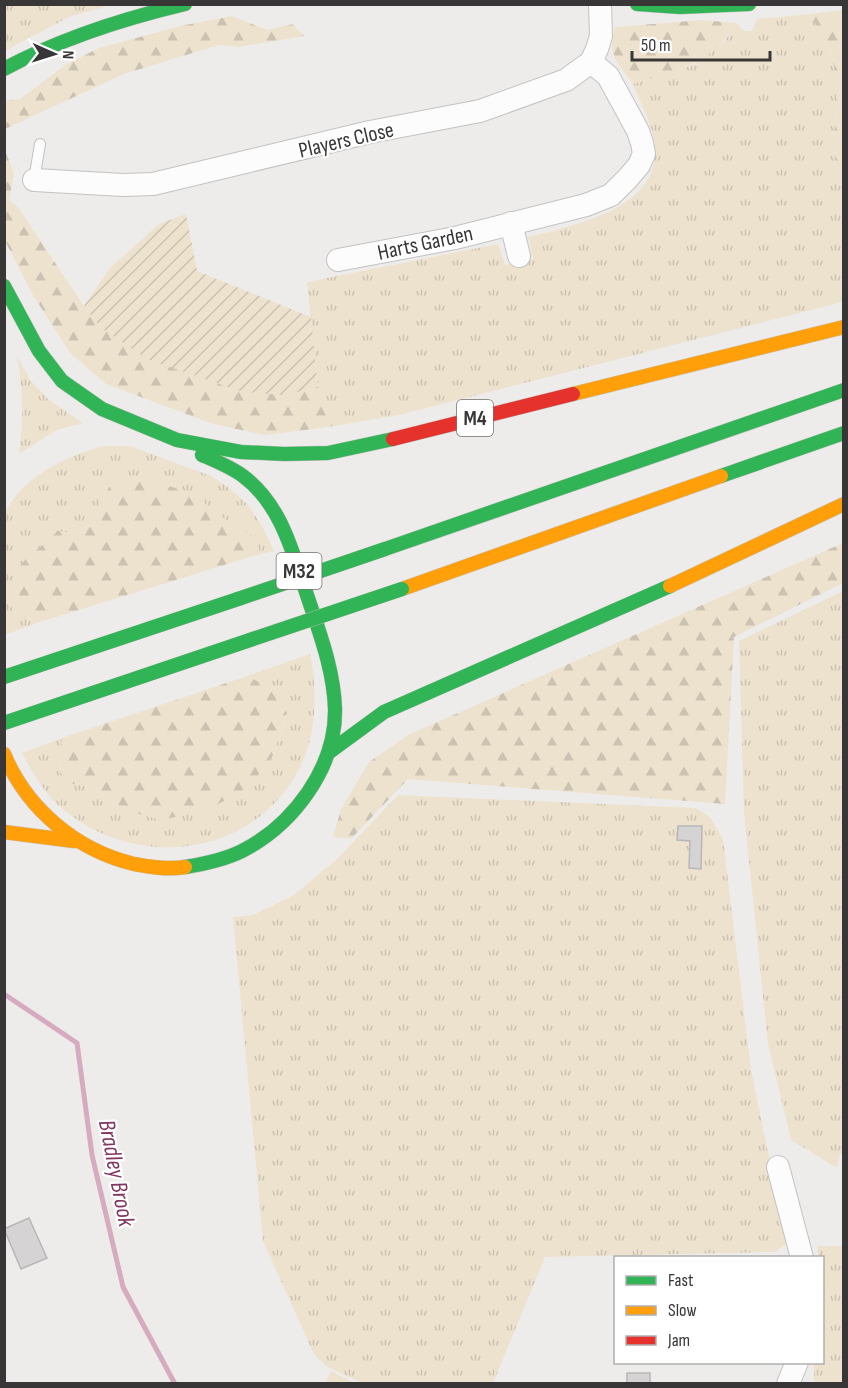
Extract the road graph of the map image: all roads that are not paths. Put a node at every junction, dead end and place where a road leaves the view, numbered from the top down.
1 (184, 4) edge
2 (600, 4) edge
3 (638, 4) edge
4 (749, 4) edge
5 (591, 62) junction
6 (4, 69) edge
7 (40, 144) dead end
8 (34, 180) joint
9 (511, 223) junction
10 (519, 256) dead end
11 (338, 260) dead end
12 (4, 286) edge
13 (843, 325) edge
14 (843, 390) edge
15 (843, 433) edge
16 (177, 440) junction
17 (843, 504) edge
18 (4, 677) edge
19 (4, 723) edge
20 (328, 753) junction
21 (4, 754) edge
22 (4, 832) edge
23 (74, 841) junction
24 (778, 1167) dead end
25 (802, 1256) edge
26 (796, 1364) edge
27 (788, 1383) edge

1 - 6 main road
2 - 5 street
3 - 4 main road
5 - 8 street, Players Close
5 - 9 street, Harts Garden
7 - 8 lane
9 - 10 street
9 - 11 street, Harts Garden
12 - 16 main road, M32
13 - 16 main road, M4
14 - 18 main road, bridge
15 - 19 main road, bridge
16 - 20 main road, M32
17 - 20 main road
20 - 23 main road, M32
21 - 23 main road, M32
22 - 23 main road
24 - 25 street
26 - 27 street

